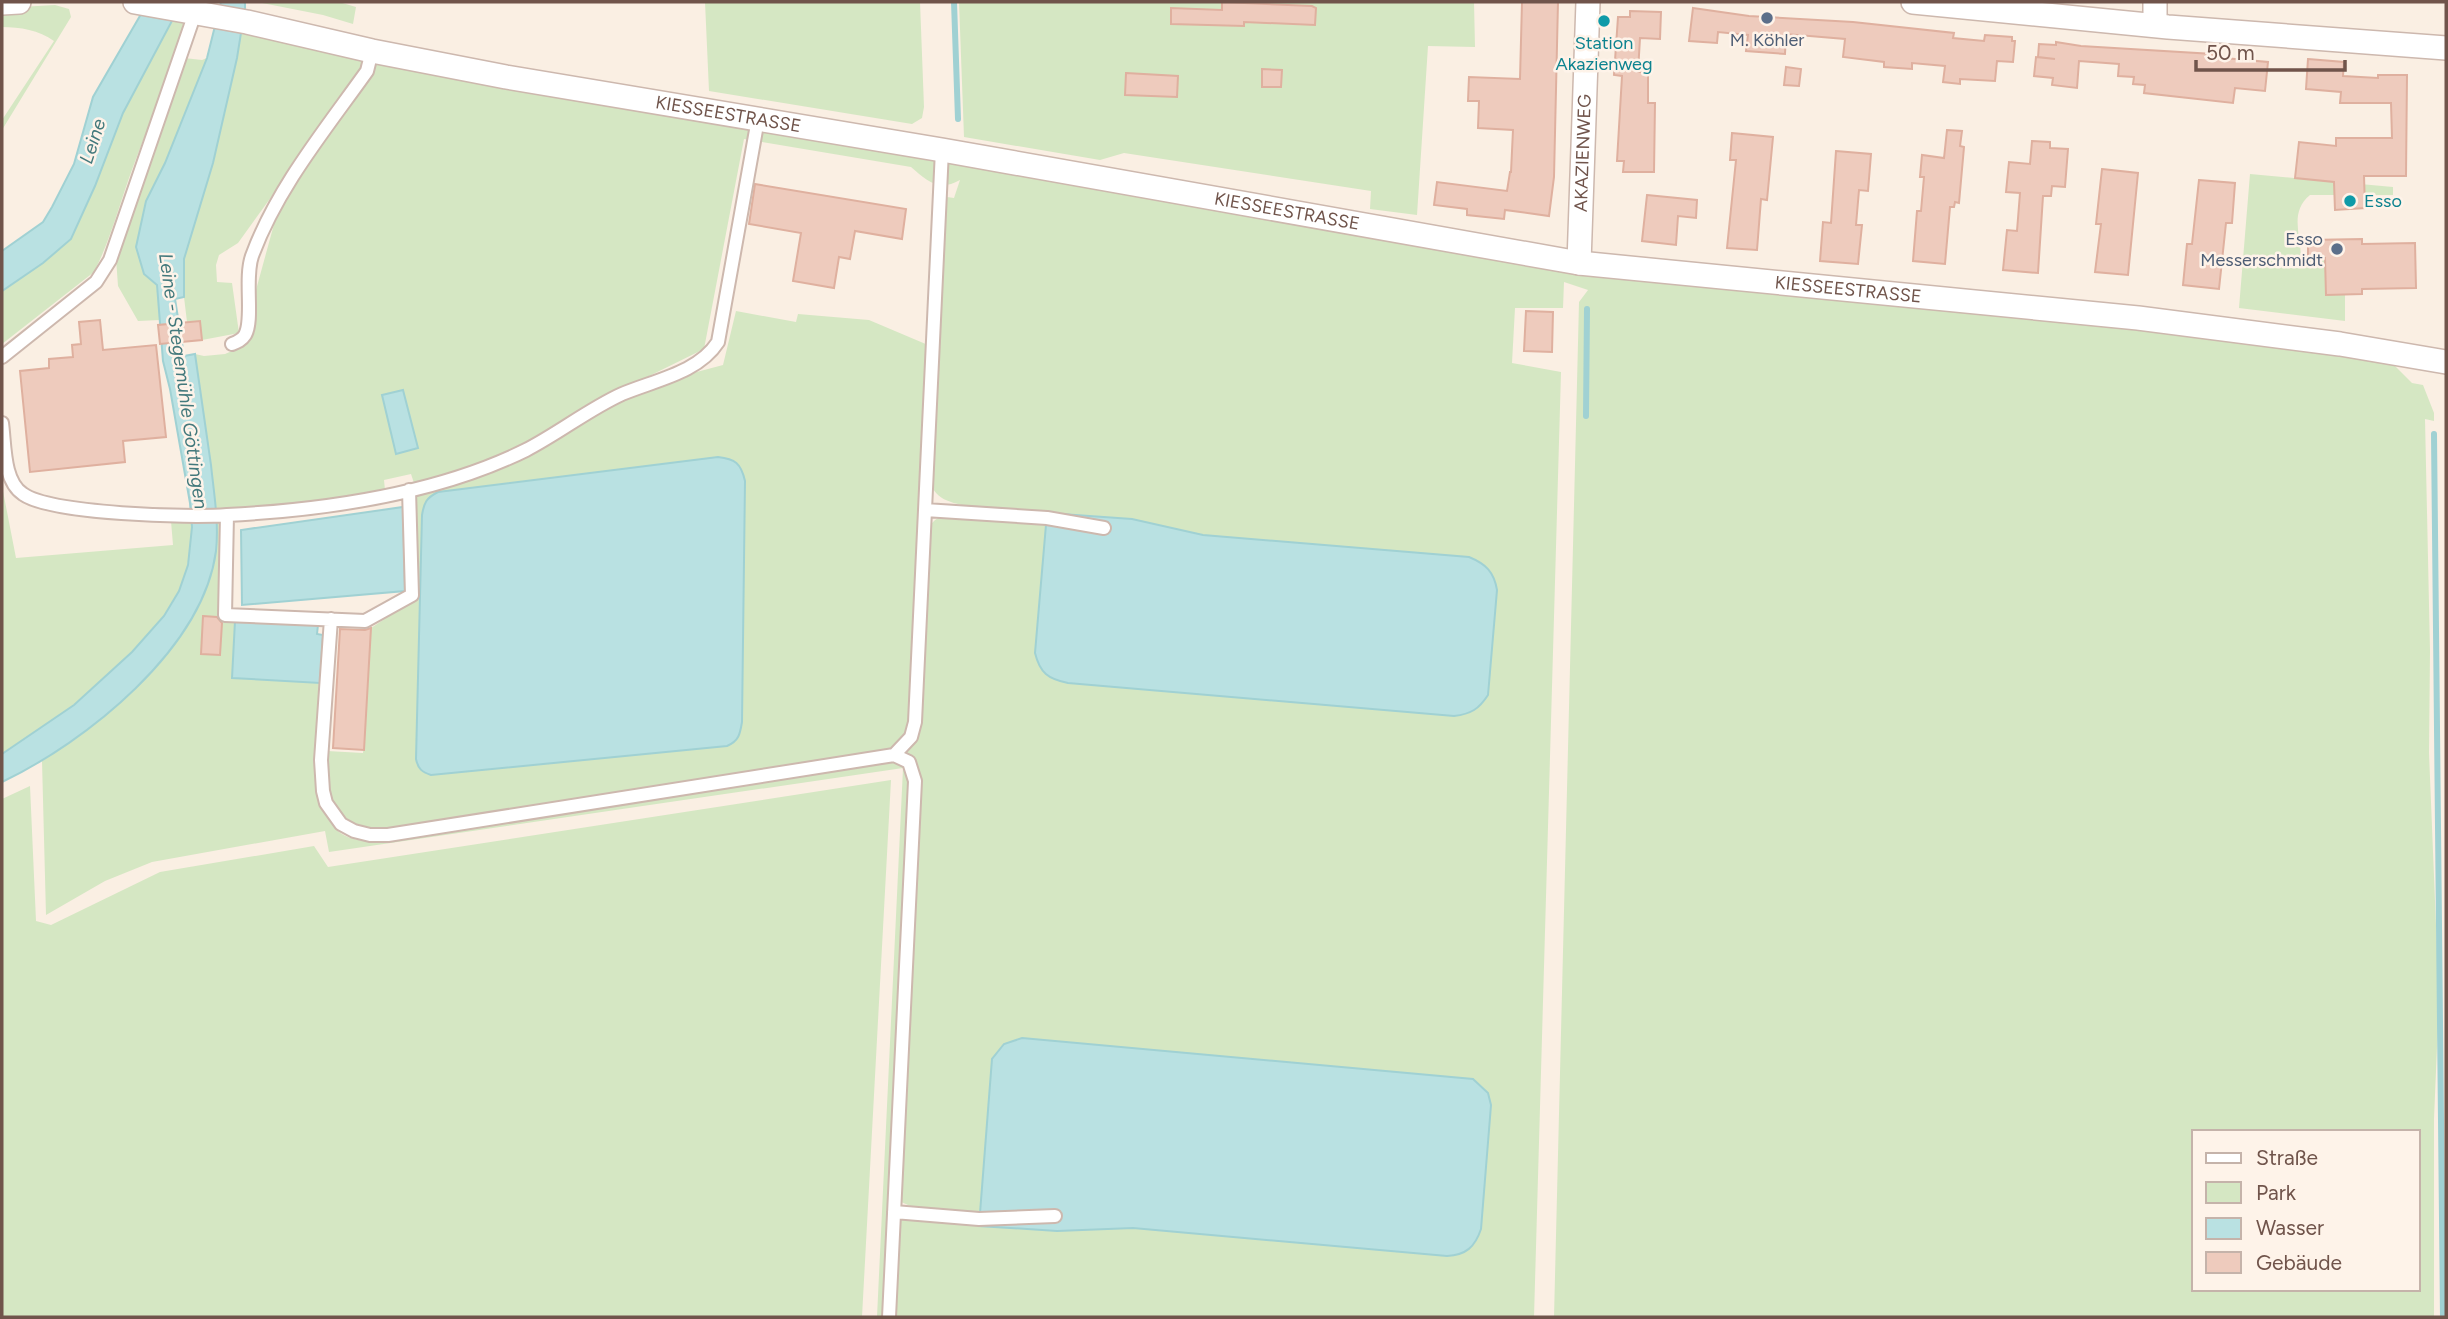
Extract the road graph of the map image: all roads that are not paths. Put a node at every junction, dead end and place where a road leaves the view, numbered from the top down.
1 (2, 2) edge
2 (19, 2) edge
3 (137, 2) edge
4 (1588, 2) edge
5 (1913, 2) edge
6 (2155, 2) edge
7 (196, 13) junction
8 (2155, 25) junction
9 (2446, 48) edge
10 (372, 51) junction
11 (758, 119) junction
12 (942, 150) junction
13 (1579, 263) junction
14 (232, 344) dead end
15 (2, 357) edge
16 (2446, 362) edge
17 (2, 423) edge
18 (409, 490) junction
19 (925, 510) junction
20 (222, 516) junction
21 (1104, 528) dead end
22 (331, 619) junction
23 (894, 755) junction
24 (894, 1212) junction
25 (1055, 1216) dead end
26 (890, 1317) edge

1 - 2 street
3 - 7 street, KIESSEESTRASSE
4 - 13 street, AKAZIENWEG
5 - 8 street
6 - 8 street
7 - 10 street, KIESSEESTRASSE
7 - 15 lane
8 - 9 street
10 - 11 street, KIESSEESTRASSE
10 - 14 lane
11 - 12 street, KIESSEESTRASSE
11 - 18 lane
12 - 13 street, KIESSEESTRASSE
12 - 19 lane
13 - 16 street, KIESSEESTRASSE
17 - 20 lane
18 - 20 lane
18 - 22 lane
19 - 21 lane
19 - 23 lane
20 - 22 lane
22 - 23 lane
23 - 24 lane
24 - 25 lane
24 - 26 lane

